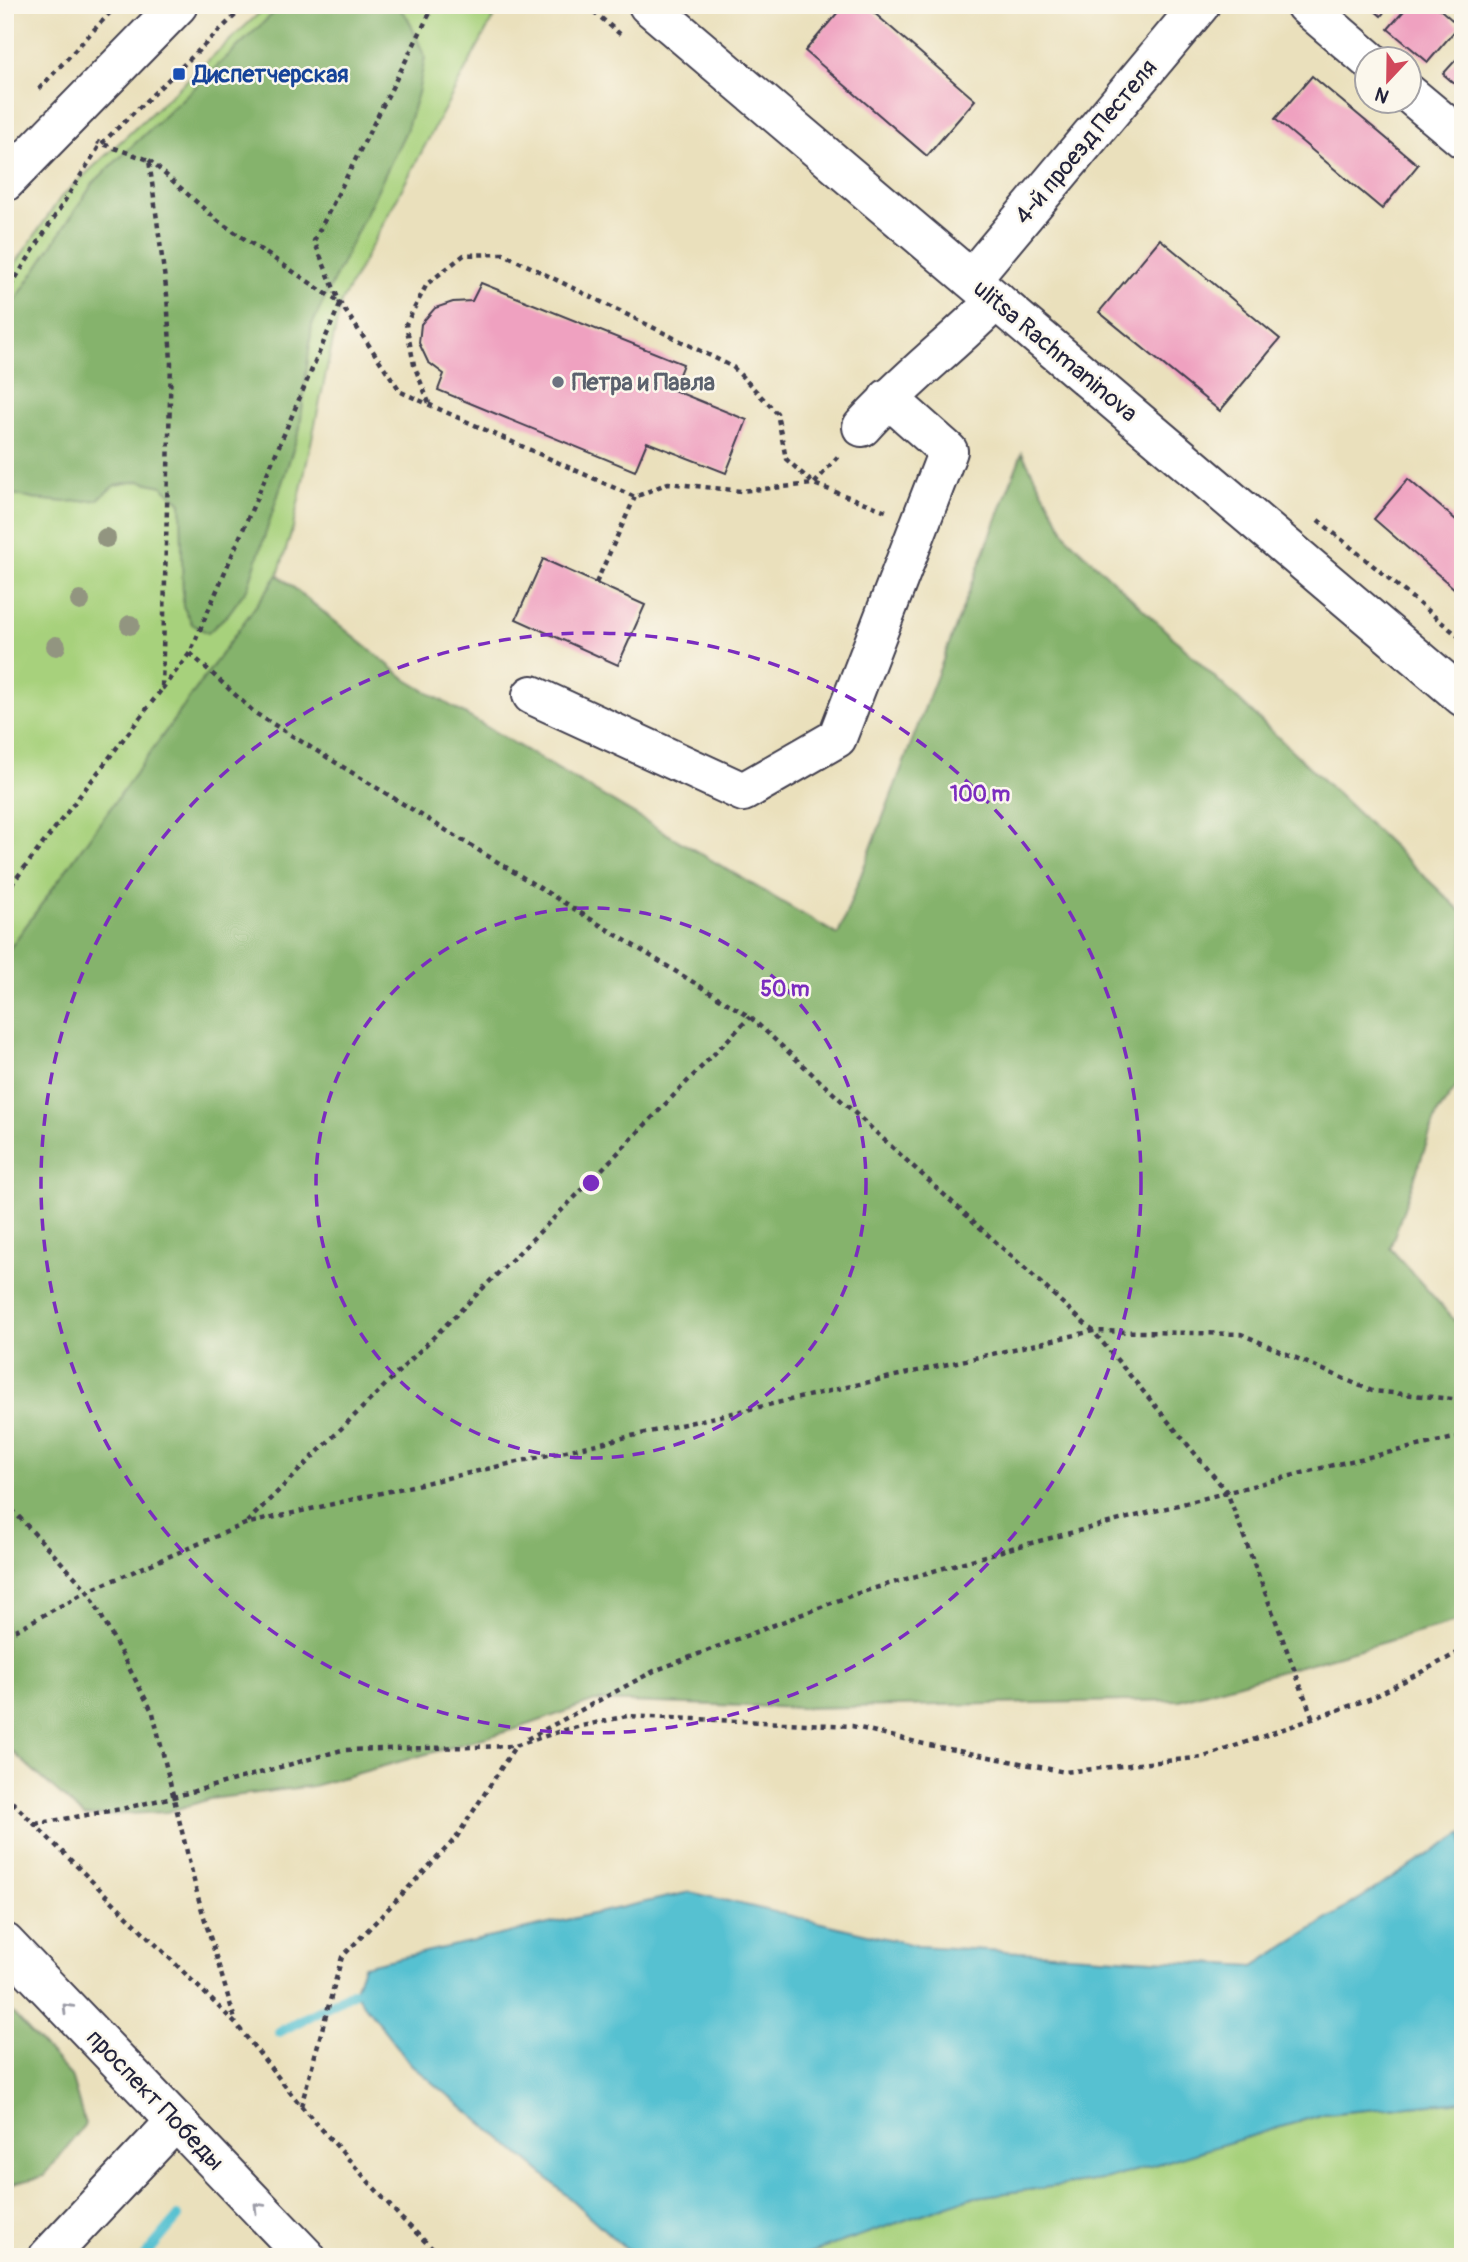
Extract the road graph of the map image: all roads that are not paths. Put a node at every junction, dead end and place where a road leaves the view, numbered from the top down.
1 (178, 5) edge
2 (648, 5) edge
3 (1200, 5) edge
4 (1305, 5) edge
5 (1353, 46) edge
6 (1422, 104) edge
7 (1463, 139) edge
8 (5, 182) edge
9 (983, 290) junction
10 (888, 398) junction
11 (862, 428) road end
12 (532, 695) dead end
13 (1463, 697) edge
14 (5, 1942) edge
15 (176, 2121) junction
16 (48, 2257) edge
17 (306, 2257) edge

1 - 8 main road
2 - 9 main road, ulitsa Rachmaninova
3 - 9 main road, 4-й проезд Пестеля
4 - 5 main road
6 - 7 main road
9 - 10 main road, 4-й проезд Пестеля
9 - 13 main road, ulitsa Rachmaninova
10 - 11 main road, 4-й проезд Пестеля
10 - 12 main road
15 -> 14 main road, проспект Победы
15 - 16 main road
17 -> 15 main road, проспект Победы

